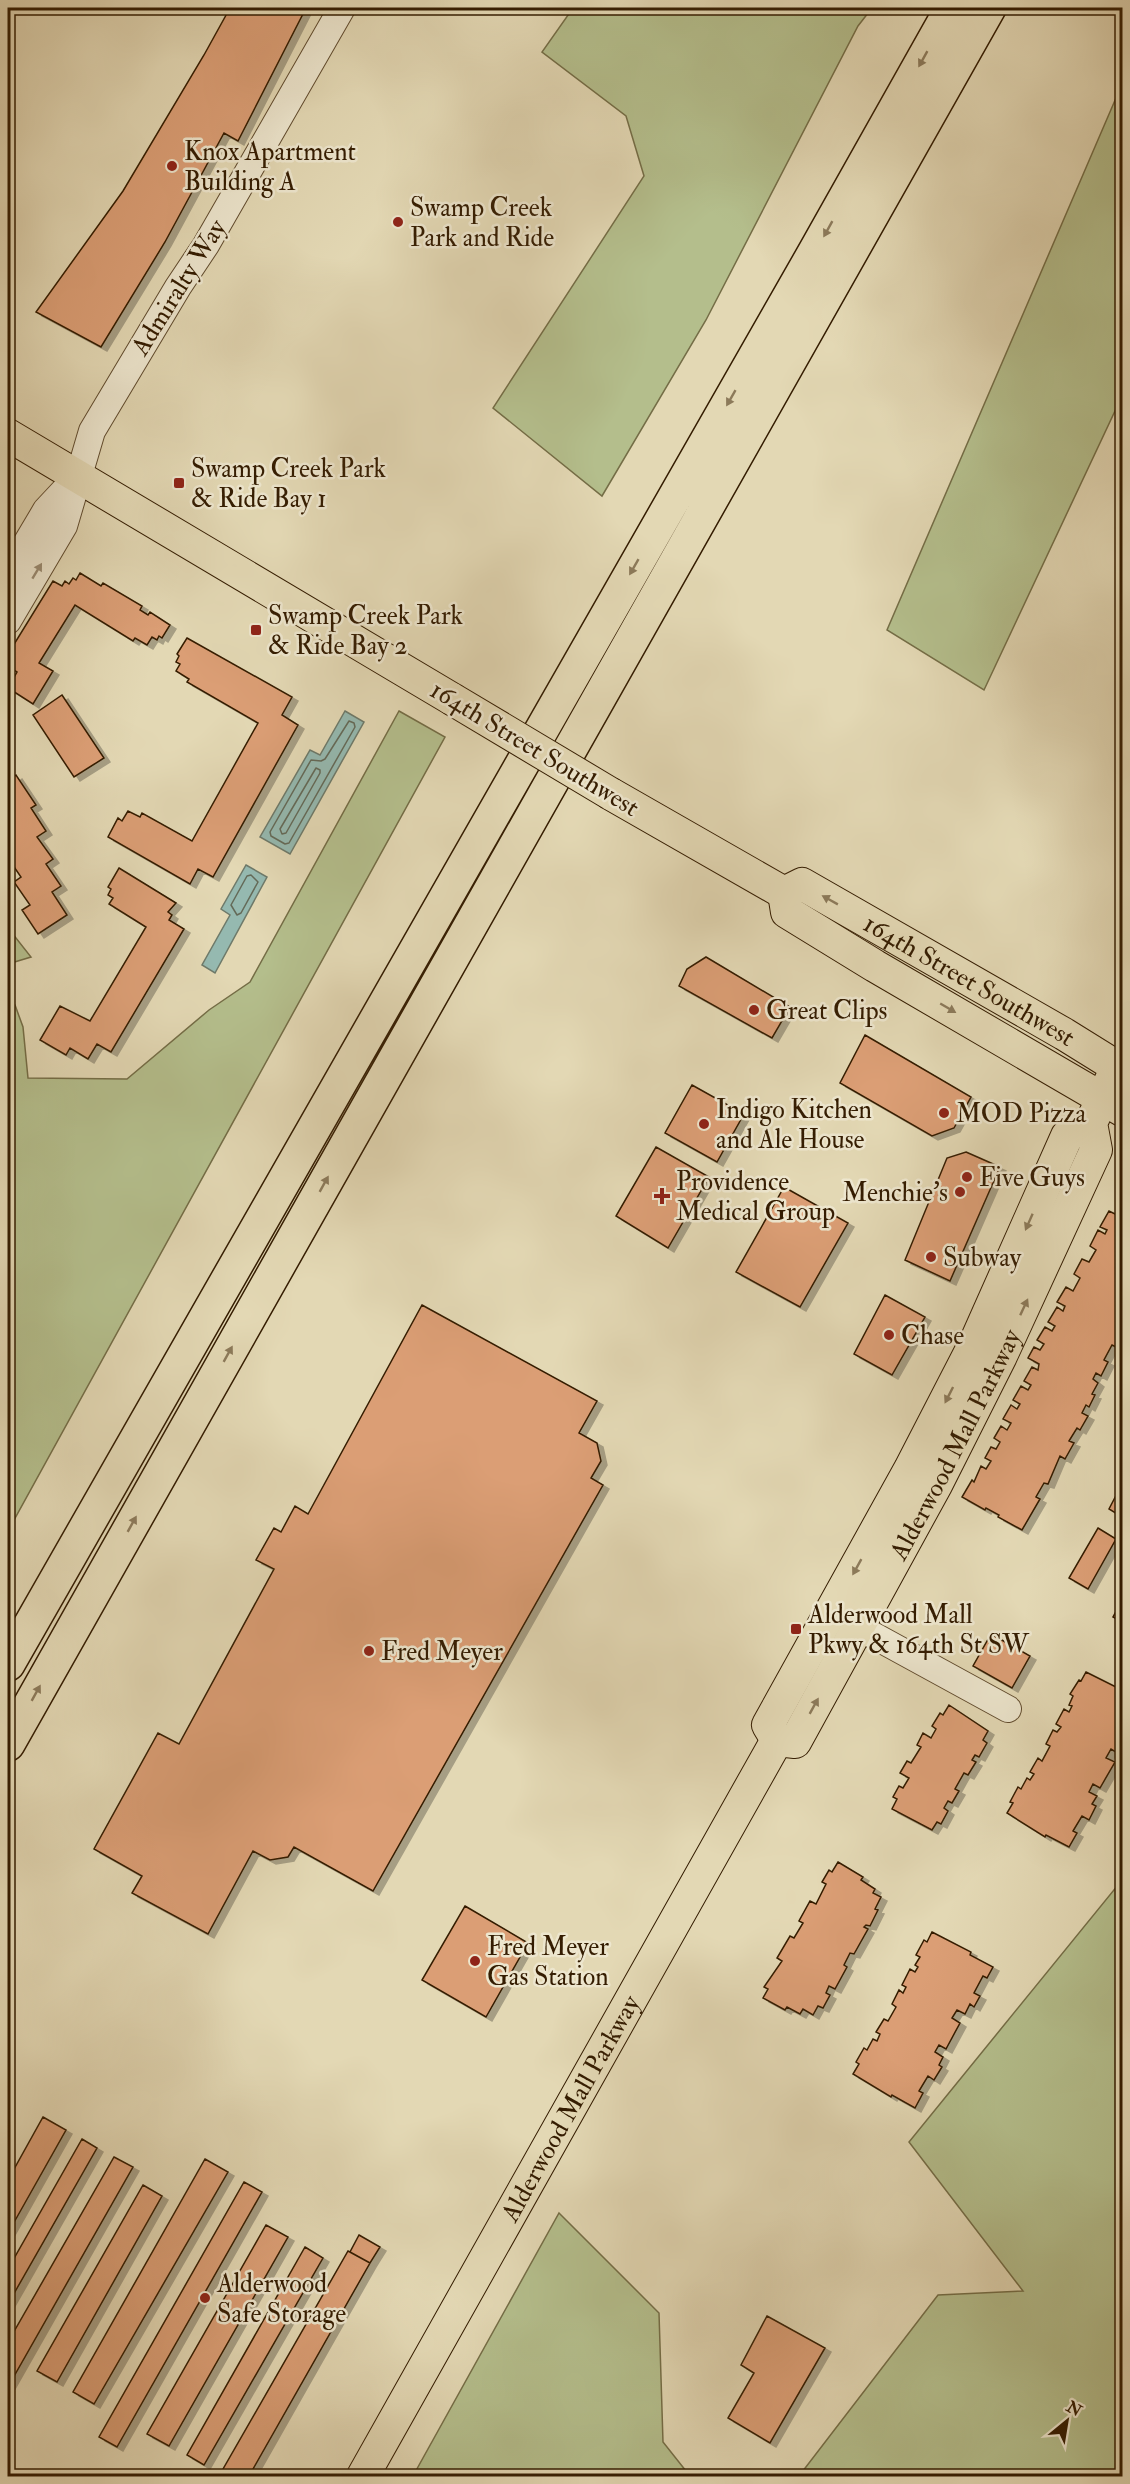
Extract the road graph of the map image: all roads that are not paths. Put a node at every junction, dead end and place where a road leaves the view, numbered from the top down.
1 (342, 8) edge
2 (952, 8) edge
3 (989, 8) edge
4 (8, 435) edge
5 (78, 477) junction
6 (8, 574) edge
7 (8, 621) edge
8 (784, 893) junction
9 (1120, 1063) edge
10 (1105, 1110) edge
11 (858, 1627) junction
12 (8, 1664) edge
13 (1008, 1709) dead end
14 (777, 1740) junction
15 (8, 1744) edge
16 (363, 2476) edge

1 - 5 street, Admiralty Way
2 -> 12 highway
15 -> 3 highway
4 - 5 main road, 164th Street Southwest
5 - 6 street
7 -> 5 street, Admiralty Way
5 - 8 main road, 164th Street Southwest, bridge
9 -> 8 main road, 164th Street Southwest
8 -> 10 main road, 164th Street Southwest
9 - 10 main road
11 -> 10 main road, Alderwood Mall Parkway
10 -> 14 main road, Alderwood Mall Parkway
11 - 13 street
14 -> 11 main road, Alderwood Mall Parkway
14 - 16 main road, Alderwood Mall Parkway

